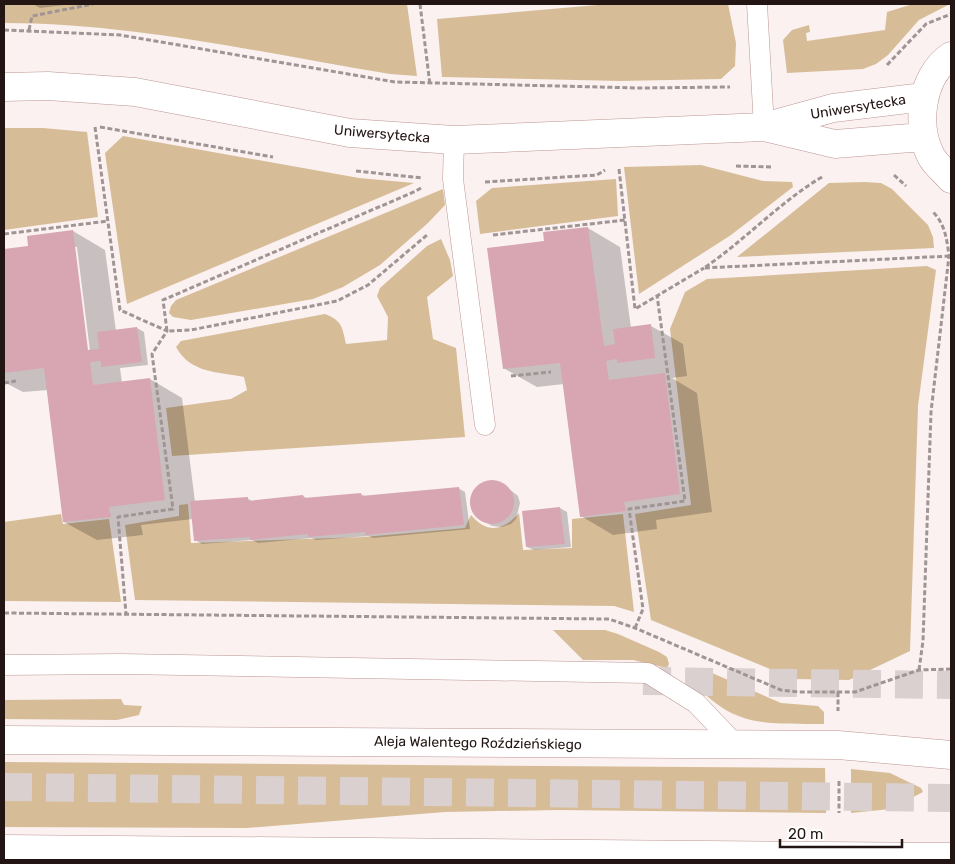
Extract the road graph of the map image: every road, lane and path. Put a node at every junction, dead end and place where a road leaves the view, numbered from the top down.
1 (93, 4) edge
2 (420, 4) edge
3 (757, 4) edge
4 (951, 14) edge
5 (4, 30) edge
6 (29, 30) junction
7 (951, 56) edge
8 (886, 66) dead end
9 (430, 84) junction
10 (763, 86) junction
11 (4, 87) edge
12 (924, 97) junction
13 (95, 126) dead end
14 (764, 127) junction
15 (923, 137) junction
16 (454, 140) junction
17 (619, 163) dead end
18 (887, 171) dead end
19 (829, 174) dead end
20 (951, 179) edge
21 (424, 185) dead end
22 (908, 188) dead end
23 (926, 206) dead end
24 (458, 220) junction
25 (625, 220) junction
26 (108, 221) junction
27 (4, 234) edge
28 (484, 236) dead end
29 (950, 256) edge
30 (704, 268) junction
31 (657, 294) junction
32 (167, 331) junction
33 (16, 381) dead end
34 (4, 383) edge
35 (485, 424) dead end
36 (4, 613) edge
37 (126, 614) junction
38 (636, 628) junction
39 (4, 665) edge
40 (918, 670) junction
41 (951, 670) edge
42 (4, 740) edge
43 (737, 746) junction
44 (951, 755) edge
45 (839, 777) dead end
46 (839, 813) dead end
47 (4, 849) edge
48 (951, 857) edge

1 - 6 path
2 - 9 path
3 - 10 lane
4 - 8 path
5 - 6 path
6 - 9 path
7 - 12 main road
9 - 10 path
10 - 14 lane
11 - 16 main road, Uniwersytecka
12 - 14 main road, Uniwersytecka
12 - 15 main road
13 - 26 path
14 - 15 main road, Uniwersytecka
14 - 16 main road, Uniwersytecka
15 - 20 main road
16 - 24 lane
17 - 25 path
18 - 22 path
19 - 30 path
21 - 32 path
23 - 29 path
24 - 32 path
24 - 35 lane
25 - 28 path
25 - 31 path
26 - 27 path
26 - 32 path
29 - 30 path
29 - 40 path
30 - 31 path
31 - 38 path
32 - 37 path
33 - 34 path
36 - 37 path
37 - 38 path
38 - 40 path
39 - 43 lane
40 - 41 path
42 - 43 main road, Aleja Walentego Roździeńskiego
43 - 44 main road, Aleja Walentego Roździeńskiego
45 - 46 path
47 - 48 main road

